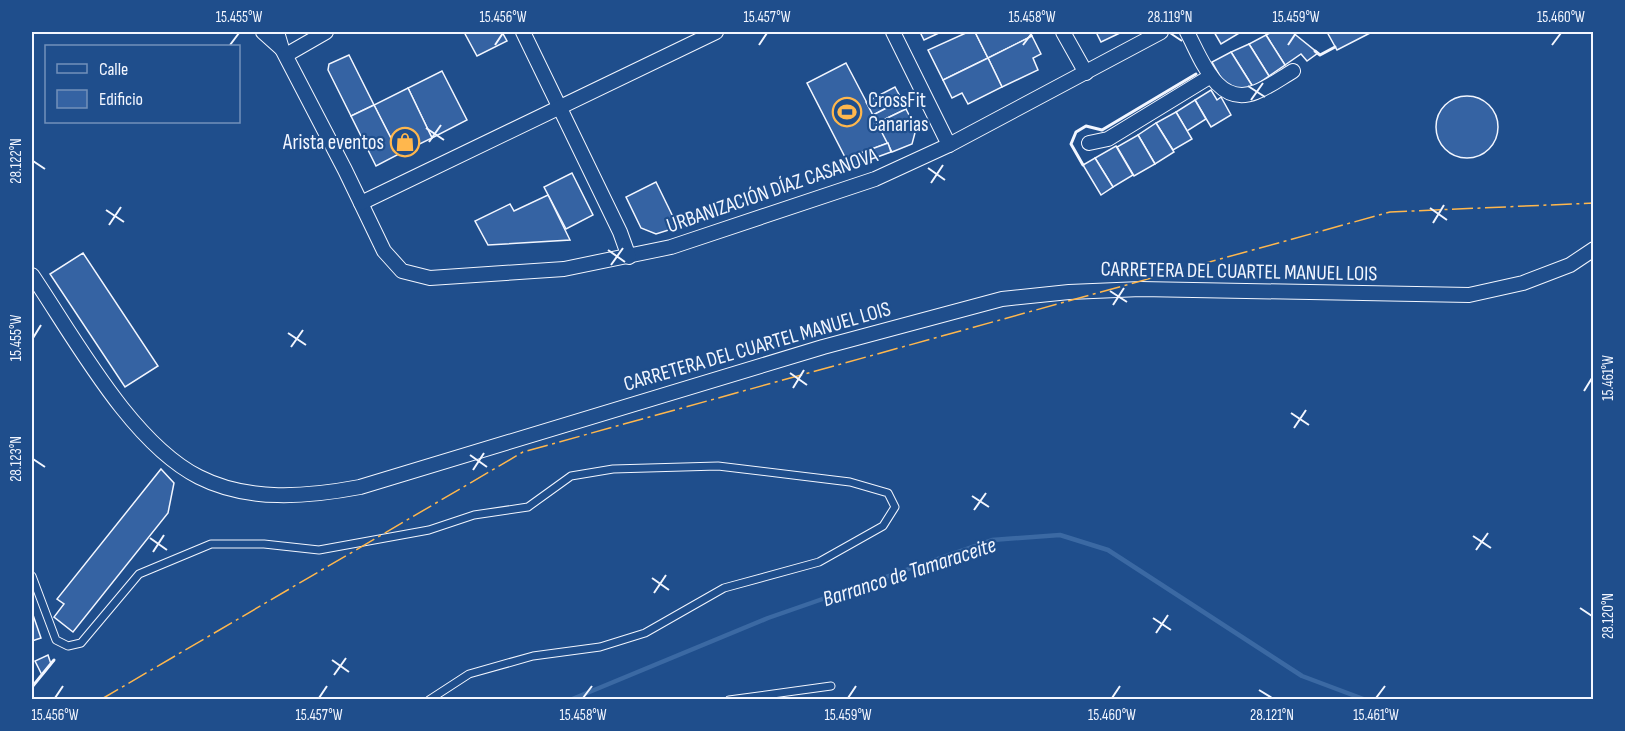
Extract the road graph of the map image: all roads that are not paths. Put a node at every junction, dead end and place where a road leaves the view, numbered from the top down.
1 (263, 32) edge
2 (277, 32) edge
3 (326, 32) edge
4 (522, 32) edge
5 (716, 32) edge
6 (893, 32) edge
7 (1063, 32) edge
8 (1161, 32) edge
9 (1187, 32) edge
10 (284, 52) junction
11 (1293, 71) dead end
12 (1086, 73) junction
13 (1211, 76) junction
14 (561, 108) junction
15 (1089, 143) dead end
16 (949, 145) junction
17 (361, 203) junction
18 (1593, 249) edge
19 (628, 256) junction
20 (32, 275) edge
21 (32, 576) edge
22 (831, 686) dead end
23 (429, 699) edge
24 (729, 699) edge

1 - 10 street, URBANIZACIÓN DÍAZ CASANOVA
2 - 10 street, URBANIZACIÓN DÍAZ CASANOVA
3 - 10 street
4 - 14 street
5 - 14 street
6 - 16 street
7 - 12 street
8 - 12 street, URBANIZACIÓN DÍAZ CASANOVA
9 - 13 street
10 - 17 street, URBANIZACIÓN DÍAZ CASANOVA
11 - 13 street
12 - 16 street, URBANIZACIÓN DÍAZ CASANOVA
13 - 15 street
14 - 17 street
14 - 19 street
16 - 19 street, URBANIZACIÓN DÍAZ CASANOVA
17 - 19 street, URBANIZACIÓN DÍAZ CASANOVA
18 - 20 street, CARRETERA DEL CUARTEL MANUEL LOIS
21 - 23 lane
22 - 24 lane

